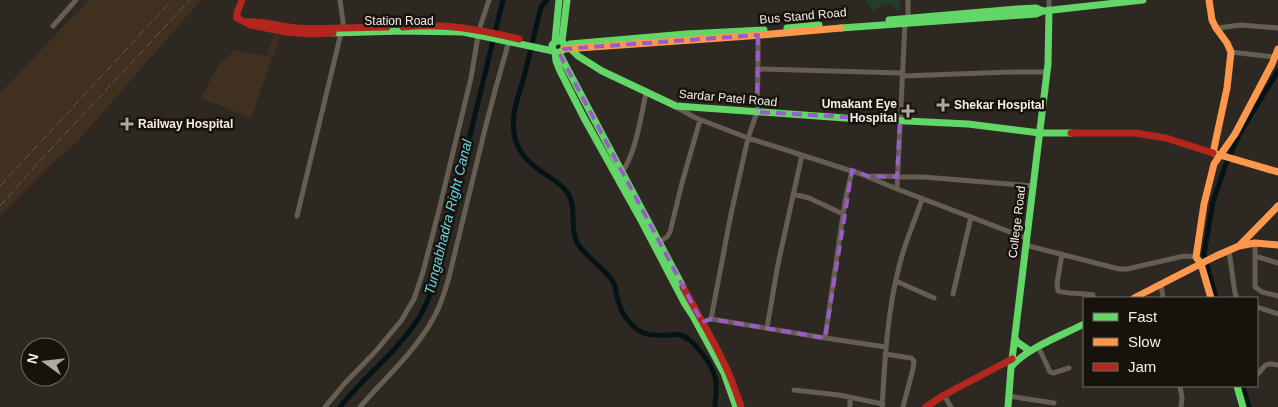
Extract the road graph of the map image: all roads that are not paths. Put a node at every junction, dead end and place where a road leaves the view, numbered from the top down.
1 (76, 0) edge
2 (242, 0) edge
3 (340, 0) edge
4 (490, 0) edge
5 (559, 0) edge
6 (566, 0) edge
7 (908, 0) edge
8 (1049, 0) edge
9 (1144, 0) edge
10 (1210, 0) edge
11 (1046, 10) junction
12 (906, 21) junction
13 (53, 26) dead end
14 (1217, 28) junction
15 (1278, 28) edge
16 (343, 31) junction
17 (480, 33) junction
18 (758, 33) junction
19 (507, 39) junction
20 (559, 47) junction
21 (1231, 52) junction
22 (1276, 53) edge
23 (758, 69) junction
24 (1047, 72) junction
25 (902, 74) junction
26 (646, 93) junction
27 (676, 106) junction
28 (757, 112) junction
29 (700, 120) junction
30 (900, 120) junction
31 (1040, 133) junction
32 (748, 138) junction
33 (802, 155) junction
34 (1219, 155) junction
35 (852, 171) junction
36 (622, 172) junction
37 (1278, 172) edge
38 (868, 176) junction
39 (897, 177) junction
40 (1034, 186) junction
41 (897, 189) junction
42 (792, 194) junction
43 (922, 198) junction
44 (1278, 206) edge
45 (843, 214) junction
46 (297, 216) dead end
47 (971, 218) junction
48 (1026, 241) junction
49 (659, 242) junction
50 (1255, 243) junction
51 (1278, 245) edge
52 (1239, 246) junction
53 (1229, 251) junction
54 (1062, 254) junction
55 (1255, 256) junction
56 (1196, 257) junction
57 (1278, 263) edge
58 (1202, 264) junction
59 (896, 281) junction
60 (1161, 284) junction
61 (953, 294) dead end
62 (1093, 294) dead end
63 (1278, 296) edge
64 (1136, 297) edge
65 (1164, 297) edge
66 (1211, 297) edge
67 (1237, 297) edge
68 (934, 298) dead end
69 (1258, 306) edge
70 (1278, 314) edge
71 (711, 319) junction
72 (702, 322) junction
73 (1083, 325) edge
74 (767, 328) junction
75 (825, 338) junction
76 (1015, 338) junction
77 (1038, 346) junction
78 (886, 347) junction
79 (1030, 351) junction
80 (886, 354) junction
81 (1012, 359) junction
82 (1278, 365) edge
83 (1011, 368) junction
84 (1069, 368) dead end
85 (1258, 374) edge
86 (1180, 387) edge
87 (1237, 387) edge
88 (794, 390) dead end
89 (944, 395) junction
90 (1008, 396) junction
91 (850, 398) junction
92 (1054, 403) dead end
93 (882, 405) edge
94 (325, 407) edge
95 (360, 407) edge
96 (736, 407) edge
97 (741, 407) edge
98 (850, 407) edge
99 (903, 407) edge
100 (926, 407) edge
101 (950, 407) edge
102 (1008, 407) edge
103 (1181, 407) edge
104 (1243, 407) edge

1 - 13 street
2 - 16 street, Station Road
3 - 16 street
4 - 17 street
5 - 20 street
6 - 20 street
7 - 12 street
8 - 11 street
9 - 11 street, Bus Stand Road
10 - 14 street
11 - 12 street, Bus Stand Road
11 - 24 street, College Road
12 - 18 street, Bus Stand Road
12 - 25 street
14 - 15 street
14 - 21 street
16 - 17 street, Station Road
16 - 46 street
17 - 19 street
17 - 94 street
18 - 20 street, Bus Stand Road
18 - 23 street
19 - 20 street, Bus Stand Road
19 - 95 street
20 - 26 street, Sardar Patel Road
20 - 36 street
20 - 96 street
21 - 22 street
21 - 34 street
22 - 34 street
23 - 25 street
23 - 28 street
24 - 25 street
24 - 31 street, College Road
25 - 30 street
26 - 27 street, Sardar Patel Road
26 - 36 street
27 - 28 street, Sardar Patel Road
27 - 29 street
28 - 30 street, Sardar Patel Road
28 - 32 street
29 - 32 street
29 - 49 street
30 - 31 street, Sardar Patel Road
30 - 39 street
31 - 34 street, Sardar Patel Road
31 - 40 street, College Road
32 - 33 street
32 - 71 street
33 - 35 street
33 - 42 street
34 - 37 street, Sardar Patel Road
34 - 56 street
35 - 38 street
35 - 45 street
36 - 49 street
38 - 39 street
38 - 41 street
39 - 40 street
39 - 41 street
40 - 48 street, College Road
41 - 43 street
42 - 45 street
42 - 74 street
43 - 47 street
43 - 59 street
44 - 52 street
45 - 75 street
47 - 48 street
47 - 61 street
48 - 54 street
48 - 76 street, College Road
49 - 72 street
50 - 51 street
50 - 52 street
50 - 55 street
52 - 53 street
53 - 58 street
53 - 67 street
54 - 56 street
54 - 62 street
55 - 57 street
55 - 63 street
56 - 58 street
58 - 60 street
58 - 66 street
59 - 68 street
59 - 78 street
60 - 64 street
60 - 65 street
69 - 70 street
71 - 72 street
71 - 74 street
72 - 97 street
73 - 77 street
74 - 75 street
75 - 78 street
76 - 79 street
76 - 81 street, College Road
77 - 79 street
77 - 84 street
78 - 80 street
79 - 83 street
80 - 93 street
80 - 99 street
81 - 83 street, College Road
81 - 89 street
82 - 85 street
83 - 90 street, College Road
86 - 103 street
87 - 104 street
88 - 91 street
89 - 100 street
89 - 101 street
90 - 92 street
90 - 102 street, College Road
91 - 93 street
91 - 98 street

